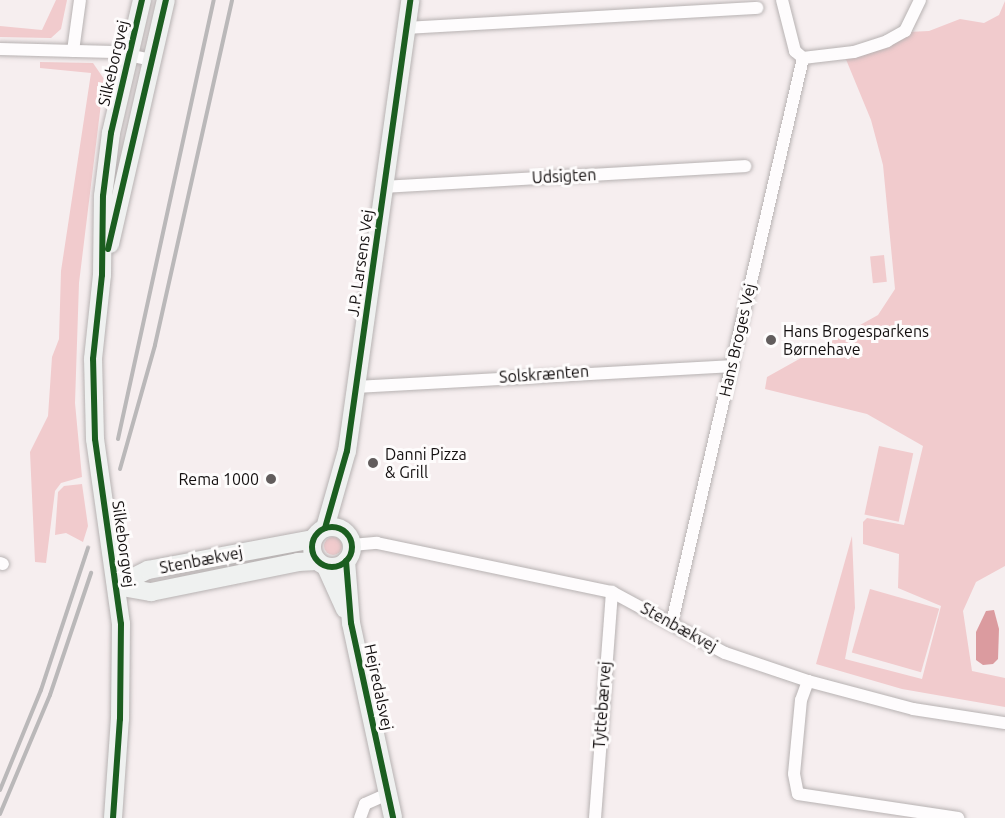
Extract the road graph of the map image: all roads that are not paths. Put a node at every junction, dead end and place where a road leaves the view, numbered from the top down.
1 (80, 0) edge
2 (142, 0) edge
3 (166, 0) edge
4 (410, 0) edge
5 (782, 0) edge
6 (920, 0) edge
7 (757, 8) dead end
8 (406, 28) junction
9 (0, 49) edge
10 (73, 51) junction
11 (128, 55) junction
12 (803, 58) junction
13 (152, 60) junction
14 (745, 166) dead end
15 (384, 187) junction
16 (102, 275) junction
17 (732, 366) junction
18 (357, 387) junction
19 (336, 541) junction
20 (322, 564) junction
21 (116, 586) junction
22 (612, 592) junction
23 (672, 622) junction
24 (351, 623) junction
25 (808, 681) junction
26 (1005, 723) edge
27 (387, 794) junction
28 (113, 818) edge
29 (360, 818) edge
30 (393, 818) edge
31 (594, 818) edge
32 (958, 818) edge

1 - 10 street
2 - 11 street, Silkeborgvej
3 - 13 street, Silkeborgvej
4 - 8 street, J.P. Larsens Vej
5 - 12 street
6 - 12 street
7 - 8 street
8 - 15 street, J.P. Larsens Vej
9 - 10 street
10 - 11 street
11 - 13 street
11 - 16 street, Silkeborgvej
12 - 17 street, Hans Broges Vej
13 - 16 street, Silkeborgvej
14 - 15 street, Udsigten
15 - 18 street, J.P. Larsens Vej
16 - 21 street, Silkeborgvej
17 - 18 street, Solskrænten
17 - 23 street, Hans Broges Vej
18 - 19 street, J.P. Larsens Vej
19 - 20 street, Stenbækvej
19 - 20 street, Hejredalsvej
19 - 21 street, Stenbækvej
19 - 22 street, Stenbækvej
19 - 24 street, Hejredalsvej
20 - 21 street, Stenbækvej
20 - 24 street, Hejredalsvej
21 - 28 street, Silkeborgvej
22 - 23 street, Stenbækvej
22 - 31 street, Tyttebærvej
23 - 25 street, Stenbækvej
24 - 27 street, Hejredalsvej
25 - 26 street, Stenbækvej
25 - 32 street
27 - 29 street
27 - 30 street, Hejredalsvej

